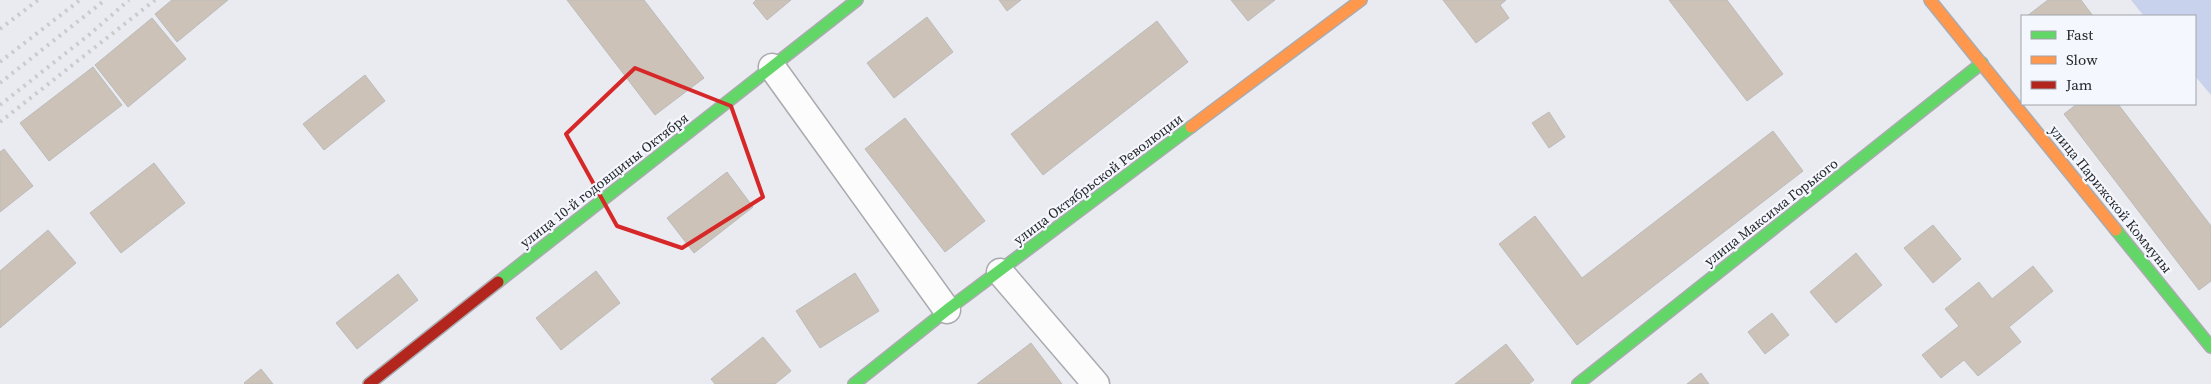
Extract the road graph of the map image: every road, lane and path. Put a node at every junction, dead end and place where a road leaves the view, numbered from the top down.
1 (857, 0) edge
2 (1361, 0) edge
3 (1930, 0) edge
4 (1982, 63) junction
5 (772, 67) junction
6 (1000, 272) junction
7 (947, 310) junction
8 (2211, 347) edge
9 (369, 384) edge
10 (854, 384) edge
11 (1096, 384) edge
12 (1578, 384) edge

1 - 5 street, улица 10-й годовщины Октября
2 - 6 street, улица Октябрьской Революции
3 - 4 street, улица Парижской Коммуны
4 - 8 street, улица Парижской Коммуны
4 - 12 street, улица Максима Горького
5 - 7 street
5 - 9 street, улица 10-й годовщины Октября
6 - 7 street, улица Октябрьской Революции
6 - 11 street
7 - 10 street, улица Октябрьской Революции

